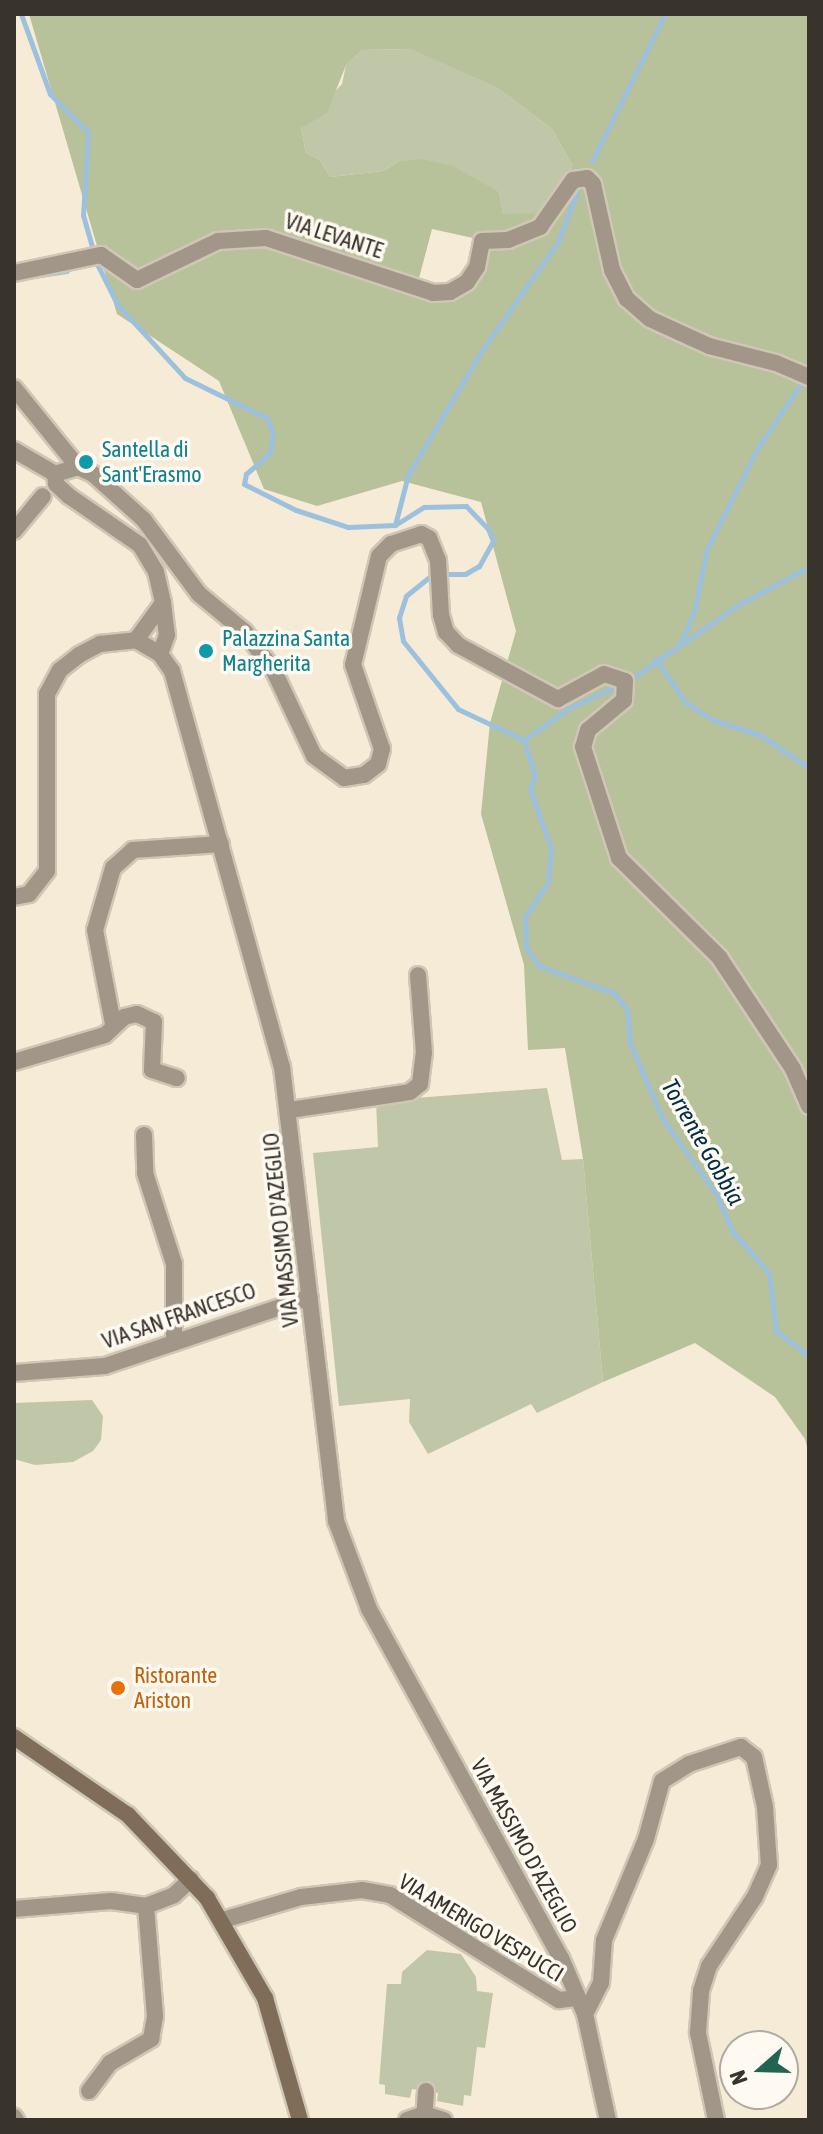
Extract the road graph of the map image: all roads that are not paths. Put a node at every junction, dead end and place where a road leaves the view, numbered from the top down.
1 (14, 273) edge
2 (809, 377) edge
3 (14, 388) edge
4 (14, 450) edge
5 (78, 467) junction
6 (55, 474) junction
7 (43, 496) dead end
8 (14, 531) edge
9 (163, 603) junction
10 (136, 640) junction
11 (160, 654) junction
12 (221, 844) junction
13 (14, 897) edge
14 (418, 975) dead end
15 (113, 1024) junction
16 (14, 1062) edge
17 (177, 1078) dead end
18 (809, 1106) edge
19 (290, 1110) junction
20 (144, 1135) dead end
21 (310, 1297) junction
22 (174, 1342) junction
23 (14, 1373) edge
24 (14, 1737) edge
25 (191, 1879) junction
26 (146, 1906) junction
27 (14, 1909) edge
28 (223, 1920) junction
29 (577, 1998) junction
30 (585, 2014) junction
31 (89, 2091) dead end
32 (426, 2091) dead end
33 (424, 2117) edge
34 (300, 2120) edge
35 (407, 2120) edge
36 (444, 2120) edge
37 (608, 2120) edge
38 (716, 2120) edge

1 - 2 street, VIA LEVANTE
3 - 5 street
4 - 6 street
5 - 6 street
5 - 18 street
6 - 9 street
7 - 8 street
9 - 10 street
9 - 11 street
10 - 11 street
10 - 13 street
11 - 12 street, VIA MASSIMO D'AZEGLIO
12 - 15 street
12 - 19 street, VIA MASSIMO D'AZEGLIO
14 - 19 street
15 - 16 street
15 - 17 street
19 - 21 street, VIA MASSIMO D'AZEGLIO
20 - 22 street
21 - 22 street, VIA SAN FRANCESCO
21 - 29 street, VIA MASSIMO D'AZEGLIO
22 - 23 street, VIA SAN FRANCESCO
24 - 25 main road
25 - 26 street
25 - 28 main road
26 - 27 street
26 - 31 street
28 - 29 street, VIA AMERIGO VESPUCCI
28 - 34 main road
29 - 30 street, VIA MASSIMO D'AZEGLIO
30 - 37 street, VIA MASSIMO D'AZEGLIO
30 - 38 street
32 - 33 street
33 - 35 street
33 - 36 street

